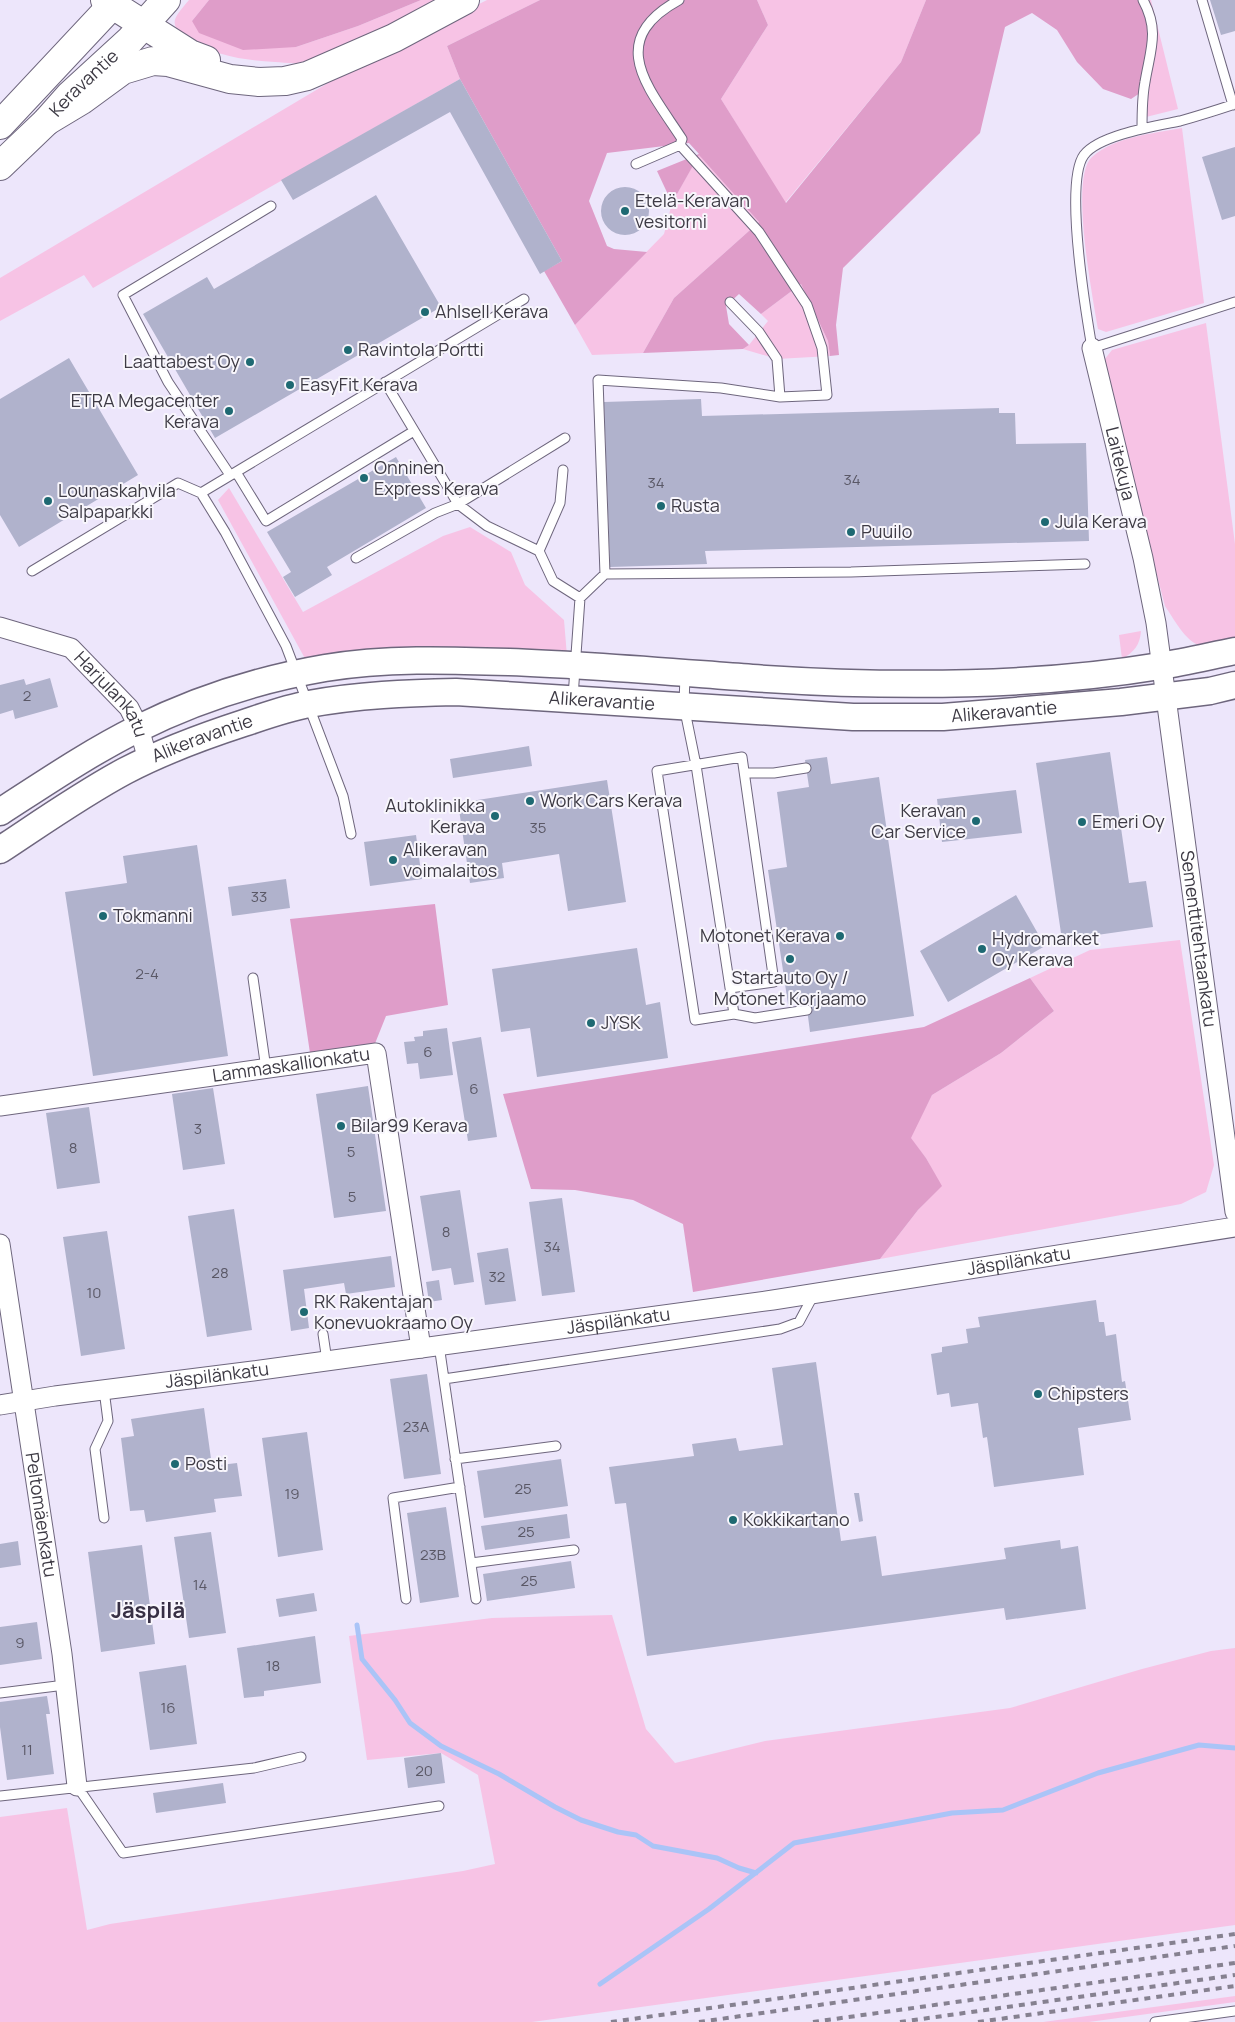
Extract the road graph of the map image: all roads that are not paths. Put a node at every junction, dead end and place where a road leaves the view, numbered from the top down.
1 (166, 0) edge
2 (466, 0) edge
3 (679, 0) edge
4 (1143, 0) edge
5 (1202, 0) edge
6 (111, 2) edge
7 (143, 25) junction
8 (354, 56) junction
9 (1234, 105) edge
10 (47, 121) junction
11 (0, 125) edge
12 (1142, 129) junction
13 (680, 145) junction
14 (636, 164) dead end
15 (0, 166) edge
16 (271, 206) dead end
17 (524, 299) dead end
18 (730, 302) dead end
19 (1235, 302) edge
20 (1092, 348) junction
21 (385, 382) junction
22 (780, 397) junction
23 (414, 431) junction
24 (565, 438) dead end
25 (563, 470) dead end
26 (233, 473) junction
27 (201, 492) junction
28 (458, 504) junction
29 (539, 551) junction
30 (356, 558) dead end
31 (1084, 564) dead end
32 (32, 571) dead end
33 (605, 574) junction
34 (580, 598) junction
35 (0, 627) edge
36 (1235, 651) edge
37 (574, 665) junction
38 (1161, 666) junction
39 (686, 672) junction
40 (297, 674) junction
41 (1235, 685) edge
42 (1165, 696) junction
43 (574, 698) junction
44 (308, 704) junction
45 (684, 706) junction
46 (139, 728) junction
47 (148, 760) junction
48 (696, 765) junction
49 (806, 768) dead end
50 (745, 773) junction
51 (0, 812) edge
52 (351, 834) dead end
53 (0, 850) edge
54 (253, 978) dead end
55 (730, 988) junction
56 (807, 1010) dead end
57 (734, 1014) junction
58 (266, 1069) junction
59 (0, 1106) edge
60 (1235, 1212) edge
61 (1235, 1228) edge
62 (0, 1244) edge
63 (814, 1293) junction
64 (323, 1334) dead end
65 (430, 1347) junction
66 (327, 1361) junction
67 (444, 1379) junction
68 (104, 1390) junction
69 (22, 1400) junction
70 (0, 1405) edge
71 (556, 1446) dead end
72 (456, 1459) junction
73 (460, 1487) junction
74 (104, 1518) dead end
75 (574, 1550) dead end
76 (471, 1563) junction
77 (406, 1599) dead end
78 (476, 1599) dead end
79 (65, 1685) junction
80 (0, 1693) edge
81 (301, 1757) dead end
82 (77, 1786) junction
83 (0, 1796) edge
84 (439, 1806) dead end
85 (1235, 2011) edge
86 (1154, 2022) edge

1 - 7 main road, Keravantie
2 - 8 main road
3 - 13 lane
4 - 12 lane
5 - 9 lane
6 - 7 main road
6 - 11 main road, Keravantie
7 - 8 main road
7 - 10 main road, Keravantie
8 - 10 main road
9 - 12 lane
10 - 15 main road, Keravantie
12 - 20 lane
13 - 14 lane
13 - 22 lane
16 - 26 lane
17 - 21 lane
18 - 22 lane
19 - 20 lane
20 - 38 street, Laitekuja
21 - 23 lane
21 - 26 lane
22 - 33 lane
23 - 26 lane
23 - 28 lane
24 - 28 lane
25 - 29 lane
26 - 27 lane
27 - 32 lane
27 - 40 lane
28 - 29 lane
28 - 30 lane
29 - 34 lane
31 - 33 lane
33 - 34 lane
34 - 37 lane
35 - 46 street, Harjulankatu
36 - 38 street, Alikeravantie
37 - 39 street, Alikeravantie
37 - 40 street, Alikeravantie
37 - 43 lane
38 - 39 street, Alikeravantie
38 - 42 street, Sementtitehtaankatu
39 - 45 lane
40 - 44 lane
40 - 46 street, Alikeravantie
41 - 42 street, Alikeravantie
42 - 45 street, Alikeravantie
42 - 60 street, Sementtitehtaankatu
43 - 44 street, Alikeravantie
43 - 45 street, Alikeravantie
44 - 47 street, Alikeravantie
44 - 52 lane
45 - 48 lane
46 - 47 street, Harjulankatu
46 - 51 street, Alikeravantie
47 - 53 street, Alikeravantie
48 - 50 lane
48 - 55 lane
48 - 57 lane
49 - 50 lane
50 - 55 lane
54 - 58 lane
55 - 57 lane
56 - 57 lane
58 - 59 street, Lammaskallionkatu
58 - 65 street, Lammaskallionkatu
61 - 63 street, Jäspilänkatu
62 - 69 street, Peltomäenkatu
63 - 65 street, Jäspilänkatu
63 - 67 lane
64 - 66 lane
65 - 66 street, Jäspilänkatu
65 - 67 lane
66 - 68 street, Jäspilänkatu
67 - 72 lane
68 - 69 street, Jäspilänkatu
68 - 74 lane
69 - 70 street, Jäspilänkatu
69 - 79 street, Peltomäenkatu
71 - 72 lane
72 - 73 lane
73 - 76 lane
73 - 77 lane
75 - 76 lane
76 - 78 lane
79 - 80 lane
79 - 82 street, Peltomäenkatu
81 - 82 lane
82 - 83 lane
82 - 84 lane
85 - 86 lane

